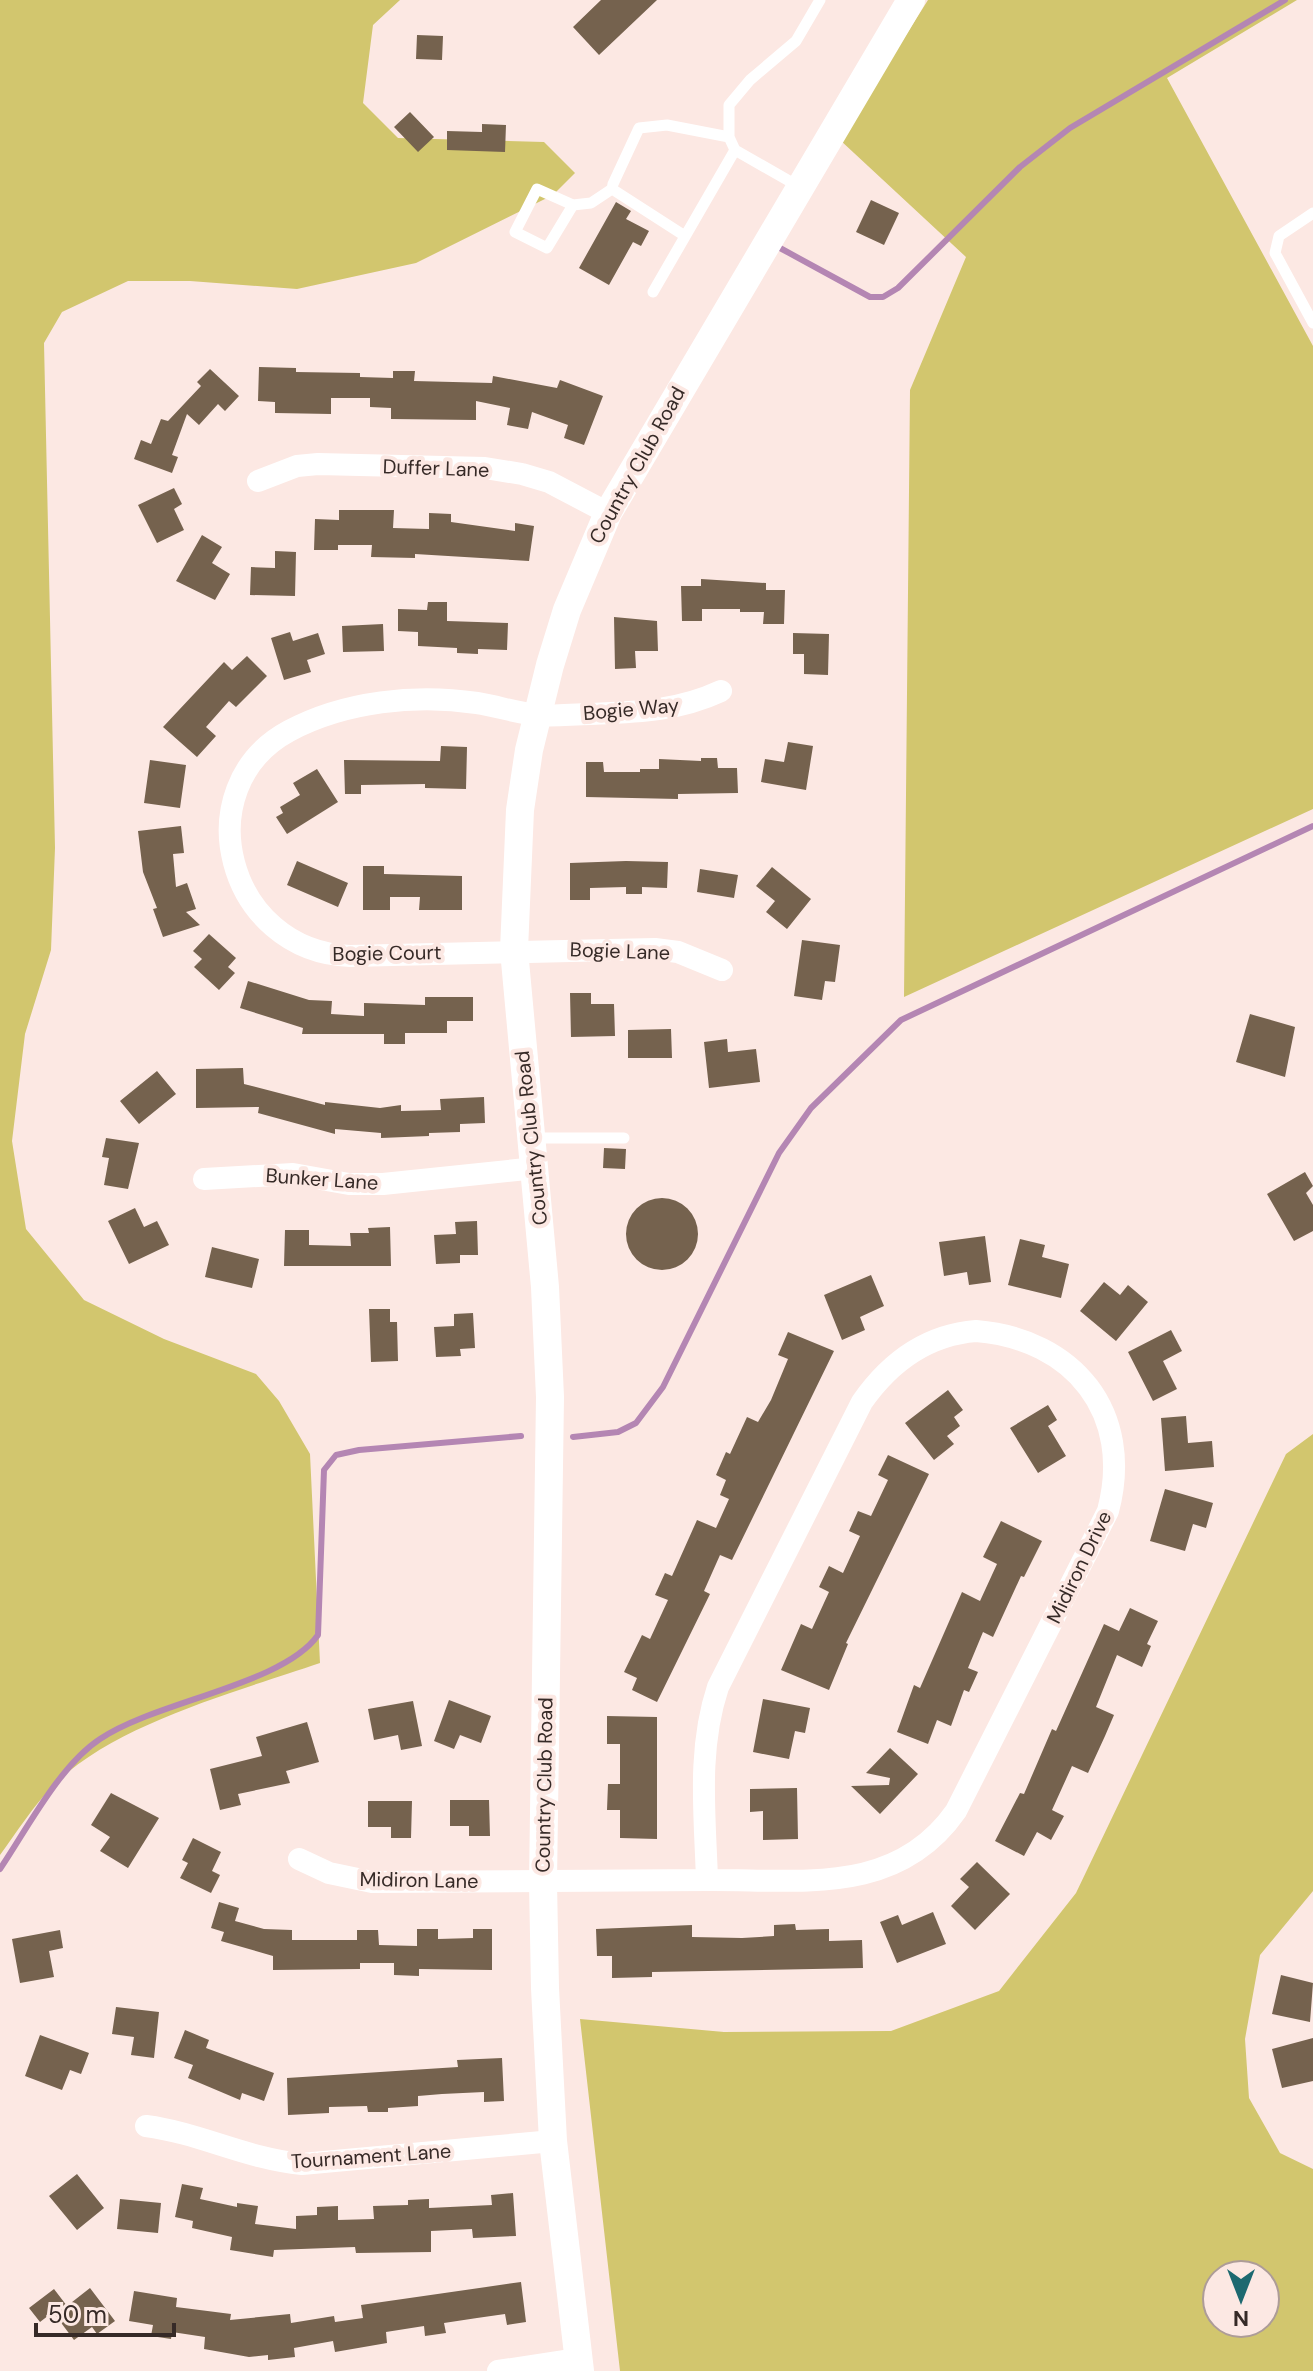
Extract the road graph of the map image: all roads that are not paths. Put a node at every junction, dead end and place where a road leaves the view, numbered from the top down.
1 (820, 0) edge
2 (911, 0) edge
3 (729, 137) junction
4 (735, 150) junction
5 (799, 186) junction
6 (612, 189) junction
7 (573, 205) junction
8 (1313, 213) edge
9 (685, 236) junction
10 (653, 292) dead end
11 (1313, 323) edge
12 (258, 481) dead end
13 (608, 513) junction
14 (721, 691) dead end
15 (538, 715) junction
16 (514, 950) junction
17 (722, 970) dead end
18 (532, 1138) junction
19 (624, 1138) dead end
20 (536, 1168) junction
21 (204, 1179) dead end
22 (299, 1859) dead end
23 (707, 1880) junction
24 (543, 1882) junction
25 (146, 2126) dead end
26 (553, 2141) junction
27 (579, 2365) edge
28 (498, 2371) edge

1 - 3 lane
2 - 5 street, Country Club Road
3 - 4 lane
3 - 6 lane
4 - 5 lane
4 - 9 lane
5 - 13 street, Country Club Road
6 - 7 lane
6 - 9 lane
7 - 7 lane
8 - 11 lane
9 - 10 lane
12 - 13 street, Duffer Lane
13 - 15 street, Country Club Road
14 - 15 street, Bogie Way
15 - 16 street, Country Club Road
15 - 16 street, Bogie Court
16 - 17 street, Bogie Lane
16 - 18 street, Country Club Road
18 - 19 lane
18 - 20 street, Country Club Road
20 - 21 street, Bunker Lane
20 - 24 street, Country Club Road
22 - 24 street, Midiron Lane
23 - 23 street, Midiron Drive
23 - 24 street, Midiron Drive
24 - 26 street, Country Club Road
25 - 26 street, Tournament Lane
26 - 27 street, Country Club Road
27 - 28 street

